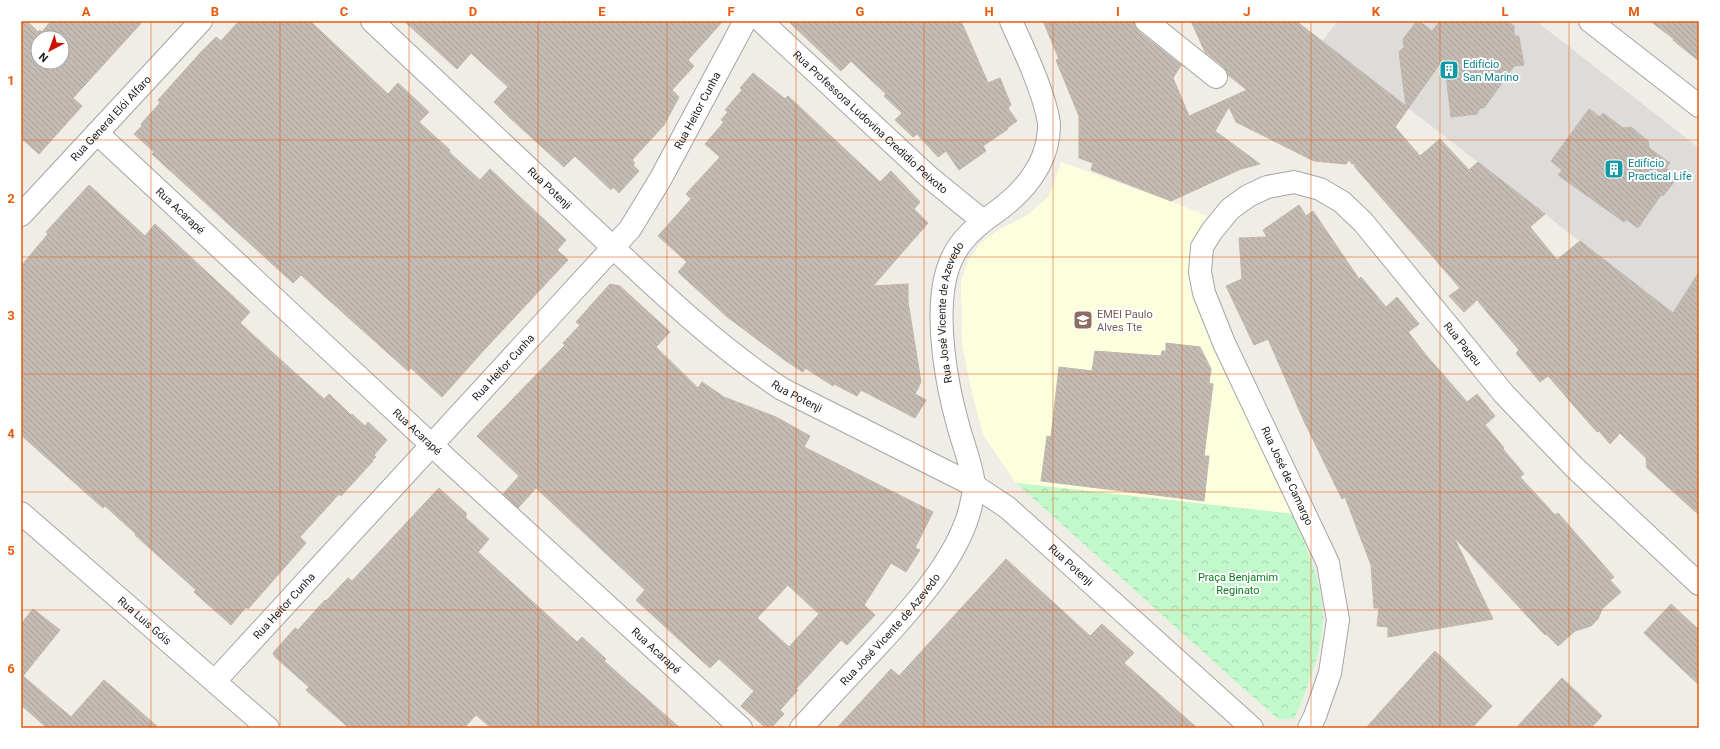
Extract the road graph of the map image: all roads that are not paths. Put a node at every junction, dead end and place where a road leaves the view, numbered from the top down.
1 (201, 21) edge
2 (372, 21) edge
3 (745, 21) edge
4 (761, 21) edge
5 (1011, 21) edge
6 (1146, 21) edge
7 (1590, 21) edge
8 (1216, 77) dead end
9 (1699, 106) edge
10 (96, 133) junction
11 (21, 215) edge
12 (983, 221) junction
13 (1212, 230) joint
14 (614, 248) junction
15 (432, 444) junction
16 (975, 486) junction
17 (21, 513) edge
18 (1699, 584) edge
19 (215, 681) junction
20 (268, 728) edge
21 (741, 728) edge
22 (801, 728) edge
23 (1252, 728) edge
24 (1309, 728) edge

1 - 10 street, Rua General Elói Alfaro
2 - 14 street, Rua Potenji
3 - 14 street, Rua Heitor Cunha
4 - 12 street, Rua Professora Ludovina Credidio Peixoto
5 - 12 street, Rua José Vicente de Azevedo
6 - 8 street
7 - 9 street
10 - 11 street, Rua General Elói Alfaro
10 - 15 street, Rua Acarapé
12 - 16 street, Rua José Vicente de Azevedo
13 - 18 street, Rua Pageu
13 - 24 street, Rua José de Camargo
14 - 15 street, Rua Heitor Cunha
14 - 16 street, Rua Potenji
15 - 19 street, Rua Heitor Cunha
15 - 21 street, Rua Acarapé
16 - 22 street, Rua José Vicente de Azevedo
16 - 23 street, Rua Potenji
17 - 19 street, Rua Luis Góis
19 - 20 street, Rua Luis Góis

